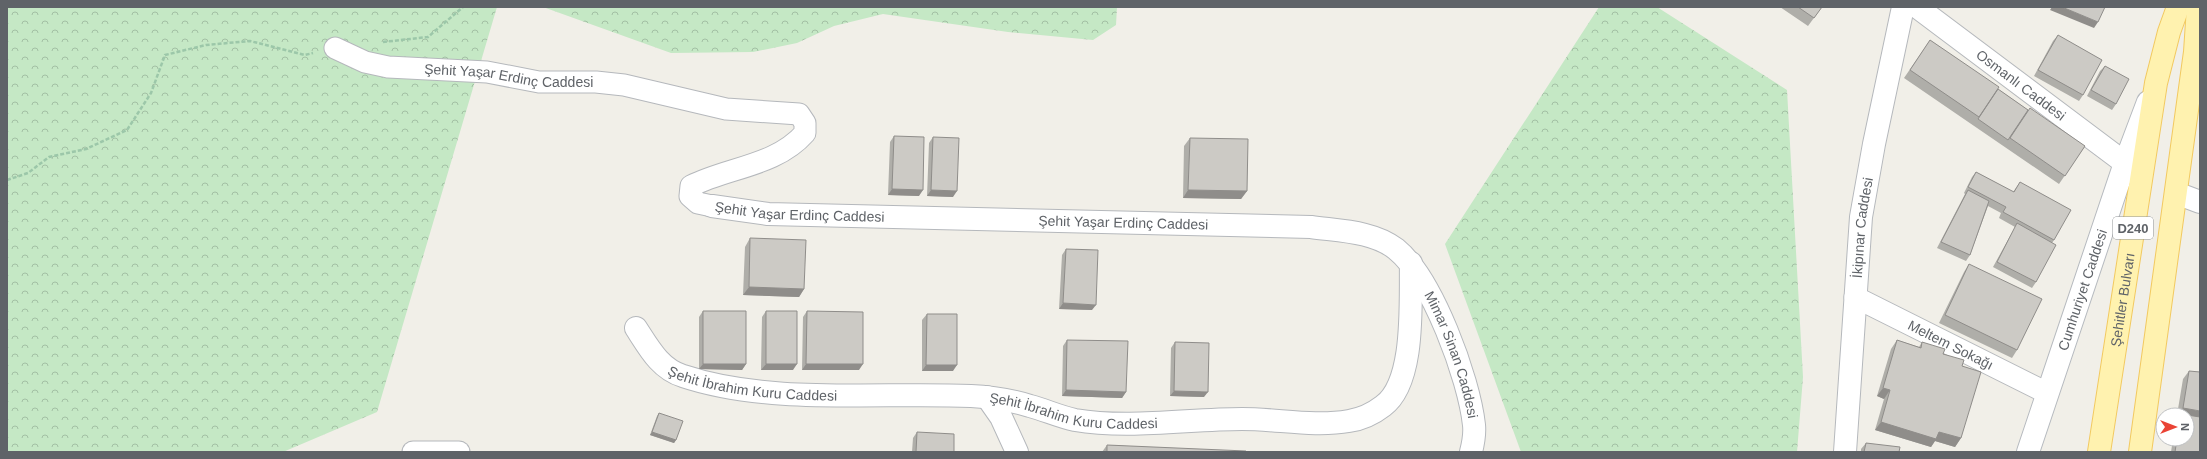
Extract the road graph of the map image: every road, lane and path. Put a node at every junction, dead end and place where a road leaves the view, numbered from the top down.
1 (463, 7) edge
2 (1903, 7) edge
3 (1917, 7) edge
4 (2178, 7) edge
5 (2198, 7) edge
6 (382, 42) dead end
7 (336, 48) joint
8 (2156, 83) junction
9 (2125, 163) junction
10 (7, 180) edge
11 (2176, 193) junction
12 (2200, 202) edge
13 (712, 206) joint
14 (1411, 263) junction
15 (1855, 297) junction
16 (636, 328) dead end
17 (2047, 393) junction
18 (987, 397) junction
19 (413, 452) edge
20 (459, 452) edge
21 (1017, 452) edge
22 (1471, 452) edge
23 (1845, 452) edge
24 (2028, 452) edge
25 (2099, 452) edge
26 (2140, 452) edge

1 - 6 path
2 - 15 street, İkipınar Caddesi
3 - 9 street, Osmanlı Caddesi
4 - 8 main road, Şehitler Bulvarı / D240
5 - 11 main road, D240
7 - 10 path
7 - 13 street, Şehit Yaşar Erdinç Caddesi
8 - 9 street, Cumhuriyet Caddesi
8 - 25 main road, Şehitler Bulvarı / D240
9 - 17 street, Cumhuriyet Caddesi
11 - 12 street
11 - 26 main road, D240
13 - 14 street, Şehit Yaşar Erdinç Caddesi
14 - 18 street, Şehit İbrahim Kuru Caddesi
14 - 22 street, Mimar Sinan Caddesi
15 - 17 street, Meltem Sokağı
15 - 23 street, İkipınar Caddesi
16 - 18 street, Şehit İbrahim Kuru Caddesi
17 - 24 street, Cumhuriyet Caddesi
18 - 21 street
19 - 20 street

